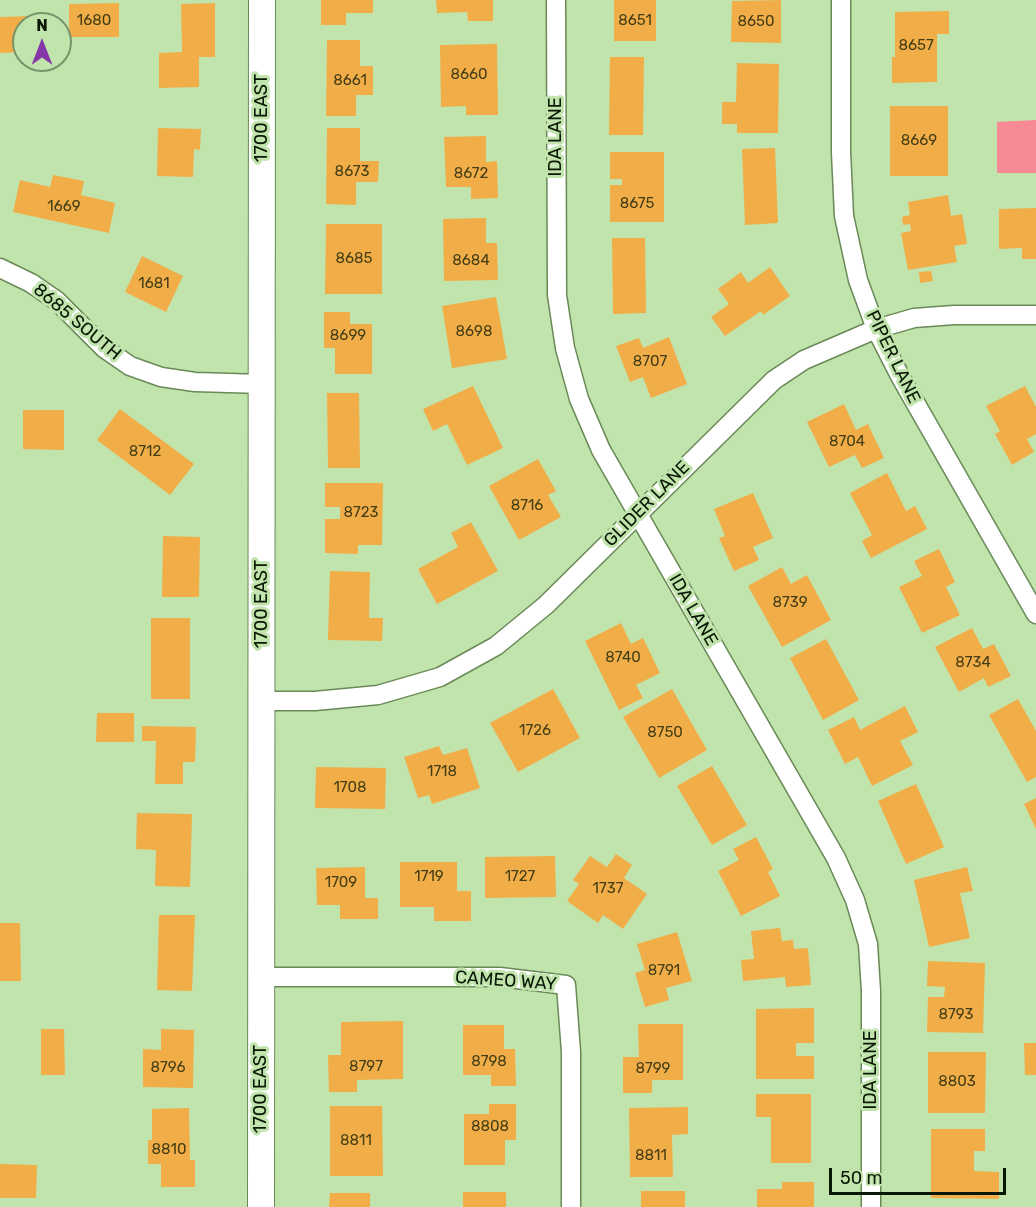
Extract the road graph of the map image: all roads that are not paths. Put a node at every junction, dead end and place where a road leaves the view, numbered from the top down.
1 (262, 0) edge
2 (556, 0) edge
3 (841, 0) edge
4 (0, 268) edge
5 (1036, 315) edge
6 (876, 329) junction
7 (262, 384) junction
8 (637, 513) junction
9 (1036, 614) edge
10 (261, 700) junction
11 (261, 977) junction
12 (261, 1207) edge
13 (571, 1207) edge
14 (871, 1207) edge

1 - 7 street, 1700 EAST
2 - 8 street, IDA LANE
3 - 6 street, PIPER LANE
4 - 7 street, 8685 SOUTH
5 - 6 street, GLIDER LANE
6 - 8 street, GLIDER LANE
6 - 9 street, PIPER LANE
7 - 10 street, 1700 EAST
8 - 10 street, GLIDER LANE
8 - 14 street, IDA LANE
10 - 11 street, 1700 EAST
11 - 12 street, 1700 EAST
11 - 13 street, CAMEO WAY

